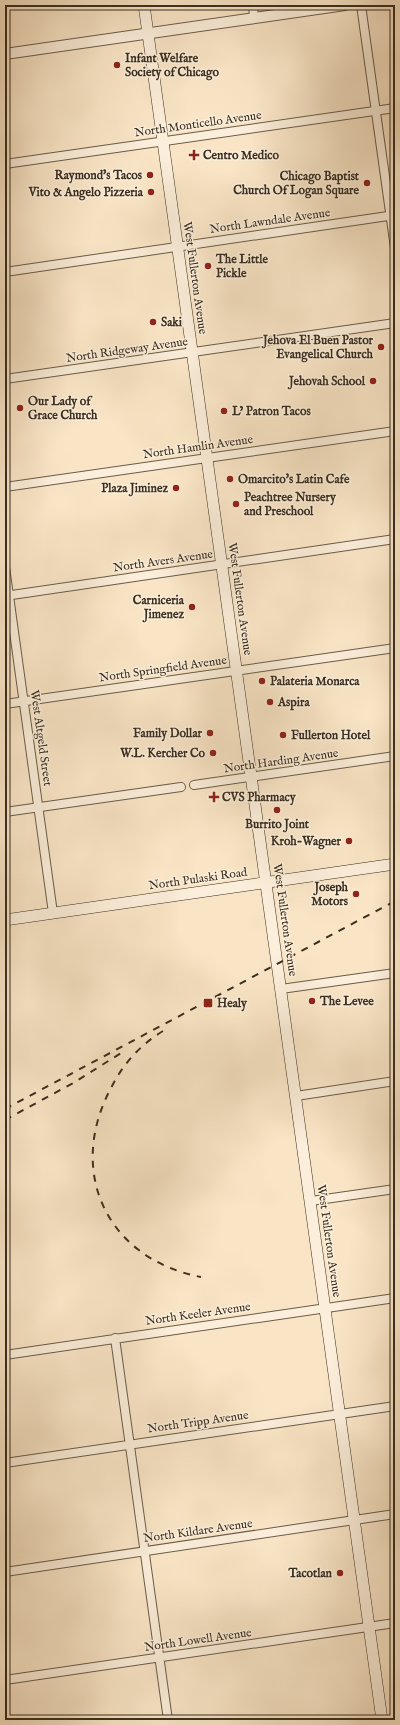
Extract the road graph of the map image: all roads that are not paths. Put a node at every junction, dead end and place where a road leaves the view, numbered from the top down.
1 (144, 5) edge
2 (252, 5) edge
3 (345, 5) edge
4 (361, 5) edge
5 (254, 18) junction
6 (148, 34) junction
7 (5, 54) edge
8 (395, 108) edge
9 (376, 110) junction
10 (162, 141) junction
11 (5, 164) edge
12 (393, 215) edge
13 (177, 247) junction
14 (395, 248) edge
15 (5, 272) edge
16 (395, 323) edge
17 (192, 352) junction
18 (5, 379) edge
19 (395, 431) edge
20 (207, 458) junction
21 (5, 487) edge
22 (395, 539) edge
23 (222, 564) junction
24 (5, 567) edge
25 (7, 596) edge
26 (395, 648) edge
27 (237, 670) junction
28 (24, 702) junction
29 (5, 704) edge
30 (395, 756) edge
31 (252, 777) junction
32 (194, 786) dead end
33 (181, 787) dead end
34 (38, 808) junction
35 (5, 812) edge
36 (395, 864) edge
37 (266, 882) junction
38 (53, 913) junction
39 (5, 920) edge
40 (395, 973) edge
41 (281, 989) junction
42 (395, 1081) edge
43 (296, 1096) junction
44 (395, 1189) edge
45 (311, 1201) junction
46 (395, 1298) edge
47 (325, 1308) junction
48 (115, 1338) junction
49 (5, 1355) edge
50 (395, 1406) edge
51 (340, 1414) junction
52 (129, 1444) junction
53 (5, 1462) edge
54 (395, 1514) edge
55 (355, 1520) junction
56 (144, 1551) junction
57 (5, 1572) edge
58 (395, 1623) edge
59 (370, 1627) junction
60 (159, 1658) junction
61 (5, 1680) edge
62 (168, 1720) edge
63 (382, 1720) edge

1 - 6 main road, West Fullerton Avenue
2 - 5 street
3 - 5 street
4 - 9 street
5 - 6 street
6 - 7 street
6 - 10 main road, West Fullerton Avenue
8 - 9 street, North Monticello Avenue
9 - 10 street, North Monticello Avenue
9 - 12 street
10 - 11 street, North Monticello Avenue
10 - 13 main road, West Fullerton Avenue
12 - 13 street, North Lawndale Avenue
12 - 14 street
13 - 15 street, North Lawndale Avenue
13 - 17 main road, West Fullerton Avenue
16 - 17 street, North Ridgeway Avenue
17 - 18 street, North Ridgeway Avenue
17 - 20 main road, West Fullerton Avenue
19 - 20 street, North Hamlin Avenue
20 - 21 street, North Hamlin Avenue
20 - 23 main road, West Fullerton Avenue
22 - 23 street, North Avers Avenue
23 - 25 street, North Avers Avenue
23 - 27 main road, West Fullerton Avenue
24 - 25 street, West Altgeld Street
25 - 28 street, West Altgeld Street
26 - 27 street, North Springfield Avenue
27 - 28 street, North Springfield Avenue
27 - 31 main road, West Fullerton Avenue
28 - 29 street, North Springfield Avenue
28 - 34 street, West Altgeld Street
30 - 31 street, North Harding Avenue
31 - 32 street, North Harding Avenue
31 - 37 main road, West Fullerton Avenue
33 - 34 street
34 - 35 street
34 - 38 street, West Altgeld Street
36 - 37 main road, North Pulaski Road
37 - 38 main road, North Pulaski Road
37 - 41 main road, West Fullerton Avenue
38 - 39 main road, North Pulaski Road
40 - 41 street
41 - 43 main road, West Fullerton Avenue
42 - 43 street
43 - 45 main road, West Fullerton Avenue
44 - 45 street
45 - 47 main road, West Fullerton Avenue
46 - 47 street, North Keeler Avenue
47 - 48 street, North Keeler Avenue
47 - 51 main road, West Fullerton Avenue
48 - 49 street, North Keeler Avenue
48 - 52 street
50 - 51 street, North Tripp Avenue
51 - 52 street, North Tripp Avenue
51 - 55 main road, West Fullerton Avenue
52 - 53 street, North Tripp Avenue
52 - 56 street
54 - 55 street, North Kildare Avenue
55 - 56 street, North Kildare Avenue
55 - 59 main road, West Fullerton Avenue
56 - 57 street, North Kildare Avenue
56 - 60 street
58 - 59 street, North Lowell Avenue
59 - 60 street, North Lowell Avenue
59 - 63 main road, West Fullerton Avenue
60 - 61 street, North Lowell Avenue
60 - 62 street

